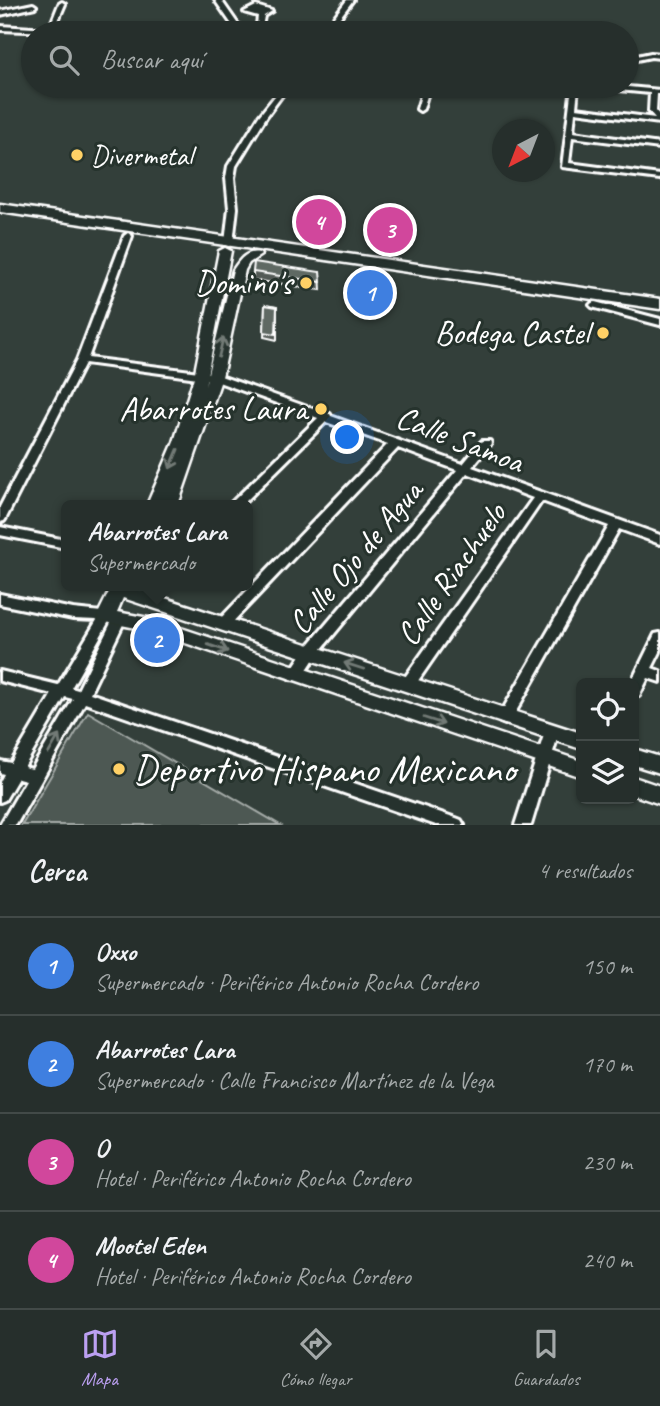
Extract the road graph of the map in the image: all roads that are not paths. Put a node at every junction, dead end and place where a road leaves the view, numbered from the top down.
1 (24, 0) edge
2 (218, 0) edge
3 (247, 0) edge
4 (272, 0) edge
5 (350, 0) edge
6 (62, 4) dead end
7 (0, 13) edge
8 (255, 15) junction
9 (55, 21) edge
10 (233, 21) edge
11 (250, 21) edge
12 (258, 21) edge
13 (258, 21) edge
14 (334, 21) edge
15 (0, 27) edge
16 (21, 29) edge
17 (660, 56) edge
18 (639, 58) edge
19 (639, 89) edge
20 (657, 91) edge
21 (277, 98) edge
22 (423, 98) edge
23 (573, 98) edge
24 (572, 108) junction
25 (420, 109) dead end
26 (659, 118) edge
27 (569, 134) junction
28 (660, 146) edge
29 (660, 177) edge
30 (0, 208) edge
31 (0, 218) edge
32 (128, 236) junction
33 (227, 247) junction
34 (255, 255) junction
35 (660, 304) edge
36 (595, 305) junction
37 (660, 314) edge
38 (660, 322) edge
39 (82, 360) junction
40 (208, 377) junction
41 (326, 416) junction
42 (396, 443) junction
43 (486, 443) dead end
44 (466, 469) junction
45 (539, 497) junction
46 (157, 500) edge
47 (171, 500) edge
48 (240, 500) edge
49 (0, 518) edge
50 (616, 524) junction
51 (0, 531) edge
52 (660, 540) edge
53 (61, 543) edge
54 (132, 591) edge
55 (136, 591) edge
56 (0, 599) edge
57 (113, 617) junction
58 (223, 624) junction
59 (660, 638) edge
60 (311, 652) junction
61 (644, 670) junction
62 (295, 675) junction
63 (0, 676) edge
64 (660, 677) edge
65 (639, 681) edge
66 (408, 684) junction
67 (62, 691) junction
68 (82, 696) junction
69 (505, 718) junction
70 (552, 732) junction
71 (576, 739) edge
72 (544, 757) junction
73 (639, 759) edge
74 (660, 765) edge
75 (576, 767) edge
76 (7, 769) edge
77 (36, 776) junction
78 (639, 788) edge
79 (0, 795) edge
80 (660, 795) edge
81 (8, 825) edge
82 (456, 825) edge
83 (523, 825) edge

1 - 7 street
2 - 10 street
3 - 8 street
4 - 8 street
5 - 14 street
6 - 9 street
8 - 11 street
8 - 12 street
8 - 13 street
15 - 16 street
17 - 18 street
19 - 20 street
20 - 26 street
21 - 33 street
22 - 25 street
23 - 24 street
24 - 26 street
24 - 27 street
27 - 28 street
27 - 29 street
30 - 33 highway
31 - 32 highway
32 - 33 highway
32 - 39 street
33 - 34 highway
33 - 35 highway
33 - 40 street
34 - 36 highway
40 -> 34 street
36 - 37 highway
36 - 38 street
39 - 40 street, Calle Samoa
39 - 49 street
40 - 41 street, Calle Samoa
40 -> 46 street
40 - 47 street
41 - 42 street, Calle Samoa
41 - 48 street
42 - 44 street, Calle Samoa
42 - 58 street
43 - 44 street, Calle Ojo de Agua
44 - 45 street, Calle Samoa
44 - 60 street, Calle Ojo de Agua
45 - 50 street, Calle Samoa
45 - 66 street, Calle Riachuelo
50 - 52 street, Calle Samoa
50 - 69 street
51 - 53 street
54 - 57 street
55 - 58 street
56 - 57 street
57 -> 62 street
57 - 67 street
57 - 68 street
58 - 60 street
59 - 61 street
60 - 62 street, Calle Ojo de Agua
66 -> 60 street
61 - 64 street
61 - 65 street
62 -> 72 street
63 - 67 street
66 - 69 street
67 - 68 street
67 - 76 street
77 -> 68 street
68 - 82 street
69 - 70 street
70 - 71 street
70 - 72 street
72 - 75 street
72 - 83 street
73 - 74 street
76 - 77 street
76 - 79 street
77 - 81 street
78 - 80 street

